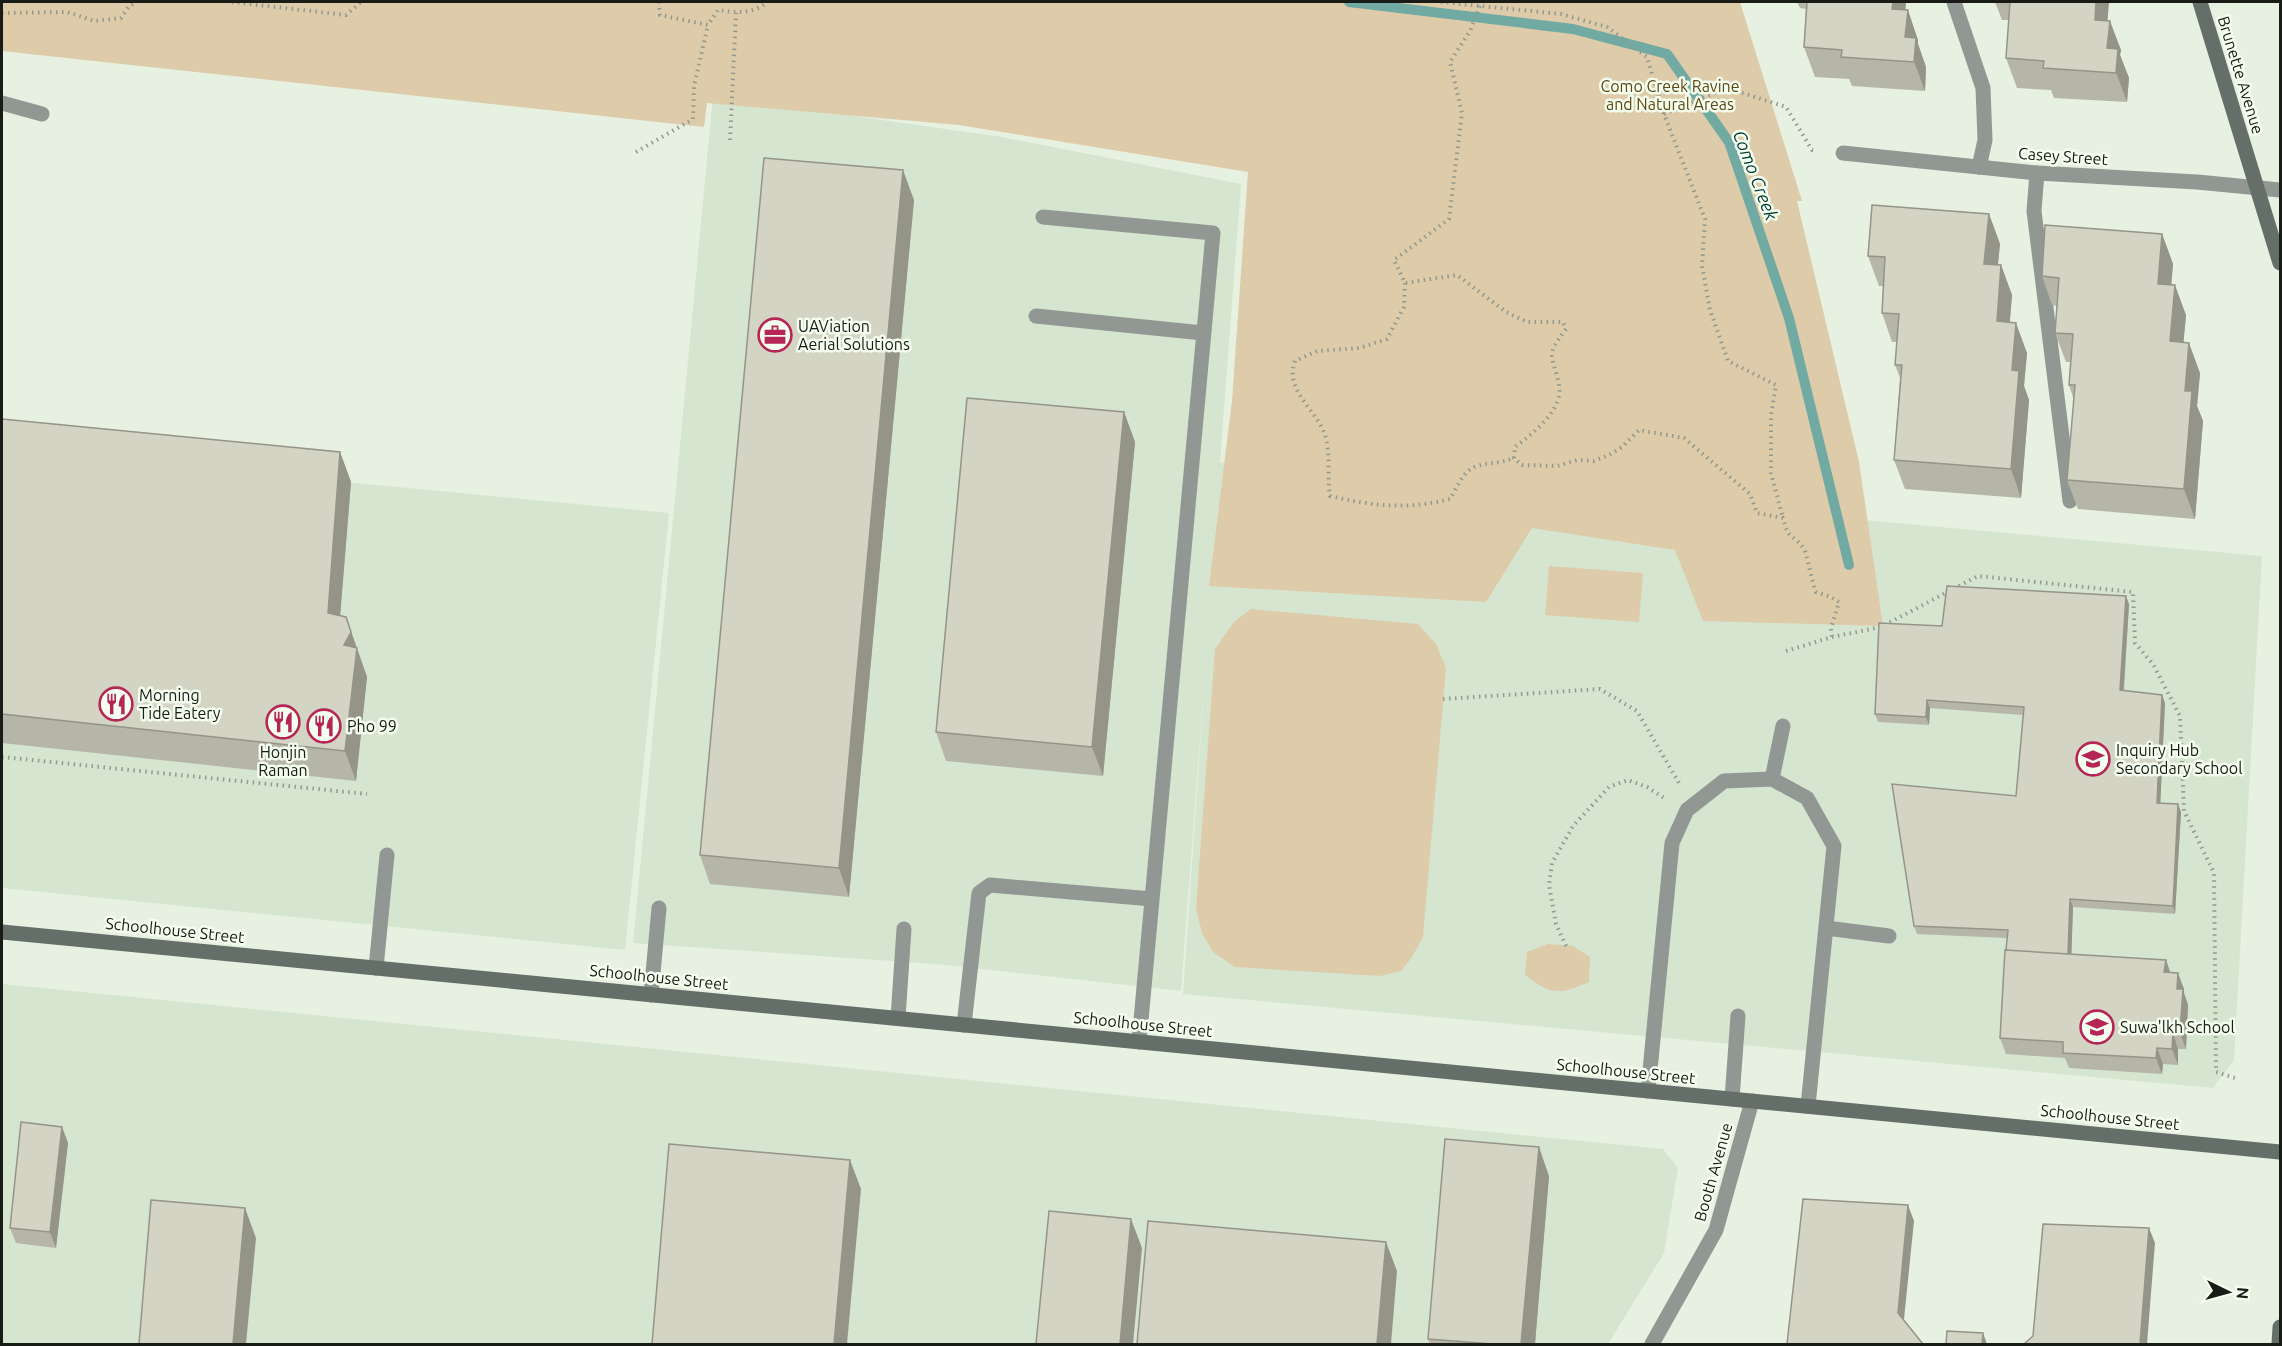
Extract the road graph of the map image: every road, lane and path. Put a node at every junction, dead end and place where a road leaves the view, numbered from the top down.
1 (137, 2) edge
2 (232, 2) edge
3 (361, 2) edge
4 (659, 2) edge
5 (767, 2) edge
6 (1441, 2) edge
7 (1954, 2) edge
8 (2200, 2) edge
9 (1480, 6) junction
10 (2, 13) edge
11 (736, 13) junction
12 (708, 25) junction
13 (2, 103) edge
14 (42, 114) dead end
15 (1664, 114) junction
16 (730, 140) dead end
17 (636, 152) dead end
18 (1843, 153) joint
19 (1979, 167) junction
20 (2037, 173) junction
21 (2257, 188) junction
22 (2280, 190) edge
23 (1043, 217) dead end
24 (2280, 263) edge
25 (1405, 283) junction
26 (1036, 316) dead end
27 (1203, 333) junction
28 (1514, 458) junction
29 (2070, 501) edge
30 (1783, 518) junction
31 (1832, 637) junction
32 (1786, 651) dead end
33 (1443, 699) dead end
34 (1784, 726) dead end
35 (2, 757) edge
36 (1772, 779) junction
37 (1680, 783) dead end
38 (367, 794) dead end
39 (1666, 799) dead end
40 (387, 855) dead end
41 (1152, 899) junction
42 (659, 908) dead end
43 (1826, 928) junction
44 (904, 929) dead end
45 (2, 932) edge
46 (1889, 936) dead end
47 (1566, 946) dead end
48 (375, 968) junction
49 (651, 995) junction
50 (1738, 1016) dead end
51 (898, 1018) junction
52 (964, 1025) junction
53 (1139, 1042) junction
54 (2235, 1078) dead end
55 (1648, 1091) junction
56 (1732, 1099) junction
57 (1752, 1101) junction
58 (1808, 1106) junction
59 (2280, 1152) edge
60 (2280, 1327) edge
61 (1652, 1344) edge
62 (2279, 1344) edge

1 - 10 path
2 - 3 path
4 - 12 path
5 - 11 path
6 - 9 path
7 - 19 street
8 - 21 main road, Brunette Avenue
9 - 15 path
9 - 25 path
11 - 12 path
11 - 16 path
12 - 17 path
13 - 14 street
15 - 18 path
15 - 30 path
18 - 19 street, Casey Street
19 - 20 street, Casey Street
20 - 21 street, Casey Street
20 - 29 street
21 - 22 street, Casey Street
21 - 24 main road, Brunette Avenue
23 - 27 street
25 - 28 path
25 - 28 path
26 - 27 street
27 - 41 street
28 - 30 path
30 - 31 path
31 - 32 path
31 - 54 path
33 - 37 path
34 - 36 street
35 - 38 path
36 - 43 street
36 - 55 street
39 - 47 path
40 - 48 street
41 - 52 street
41 - 53 street
42 - 49 street
43 - 46 street
43 - 58 street
44 - 51 street
45 - 48 main road, Schoolhouse Street
48 - 49 main road, Schoolhouse Street
49 - 51 main road, Schoolhouse Street
50 - 56 street
51 - 52 main road, Schoolhouse Street
52 - 53 main road, Schoolhouse Street
53 - 55 main road, Schoolhouse Street
55 - 56 main road, Schoolhouse Street
56 - 57 main road, Schoolhouse Street
57 - 58 main road, Schoolhouse Street
57 - 61 street, Booth Avenue
58 - 59 main road, Schoolhouse Street
60 - 62 main road

